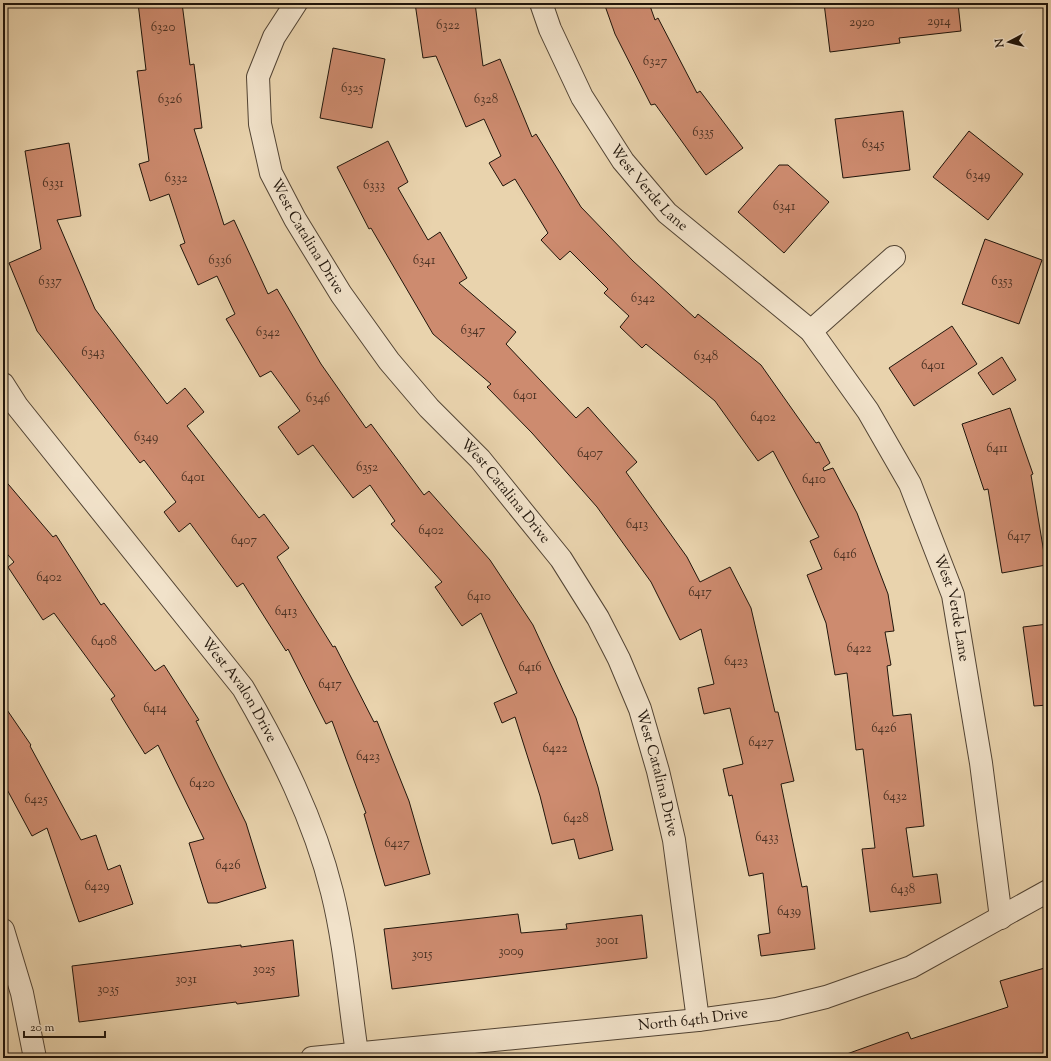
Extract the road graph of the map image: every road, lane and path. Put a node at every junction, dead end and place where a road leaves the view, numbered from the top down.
1 (541, 3) edge
2 (292, 4) edge
3 (894, 257) dead end
4 (811, 330) junction
5 (3, 384) edge
6 (1048, 891) edge
7 (1001, 918) junction
8 (3, 930) edge
9 (698, 1020) junction
10 (357, 1053) junction
11 (35, 1058) edge
12 (312, 1058) edge

1 - 4 street, West Verde Lane
2 - 9 street, West Catalina Drive
3 - 4 street
4 - 7 street, West Verde Lane
5 - 10 street, West Avalon Drive
6 - 7 street, North 64th Drive
7 - 9 street, North 64th Drive
8 - 11 street
9 - 10 street, North 64th Drive
10 - 12 street, North 64th Drive

